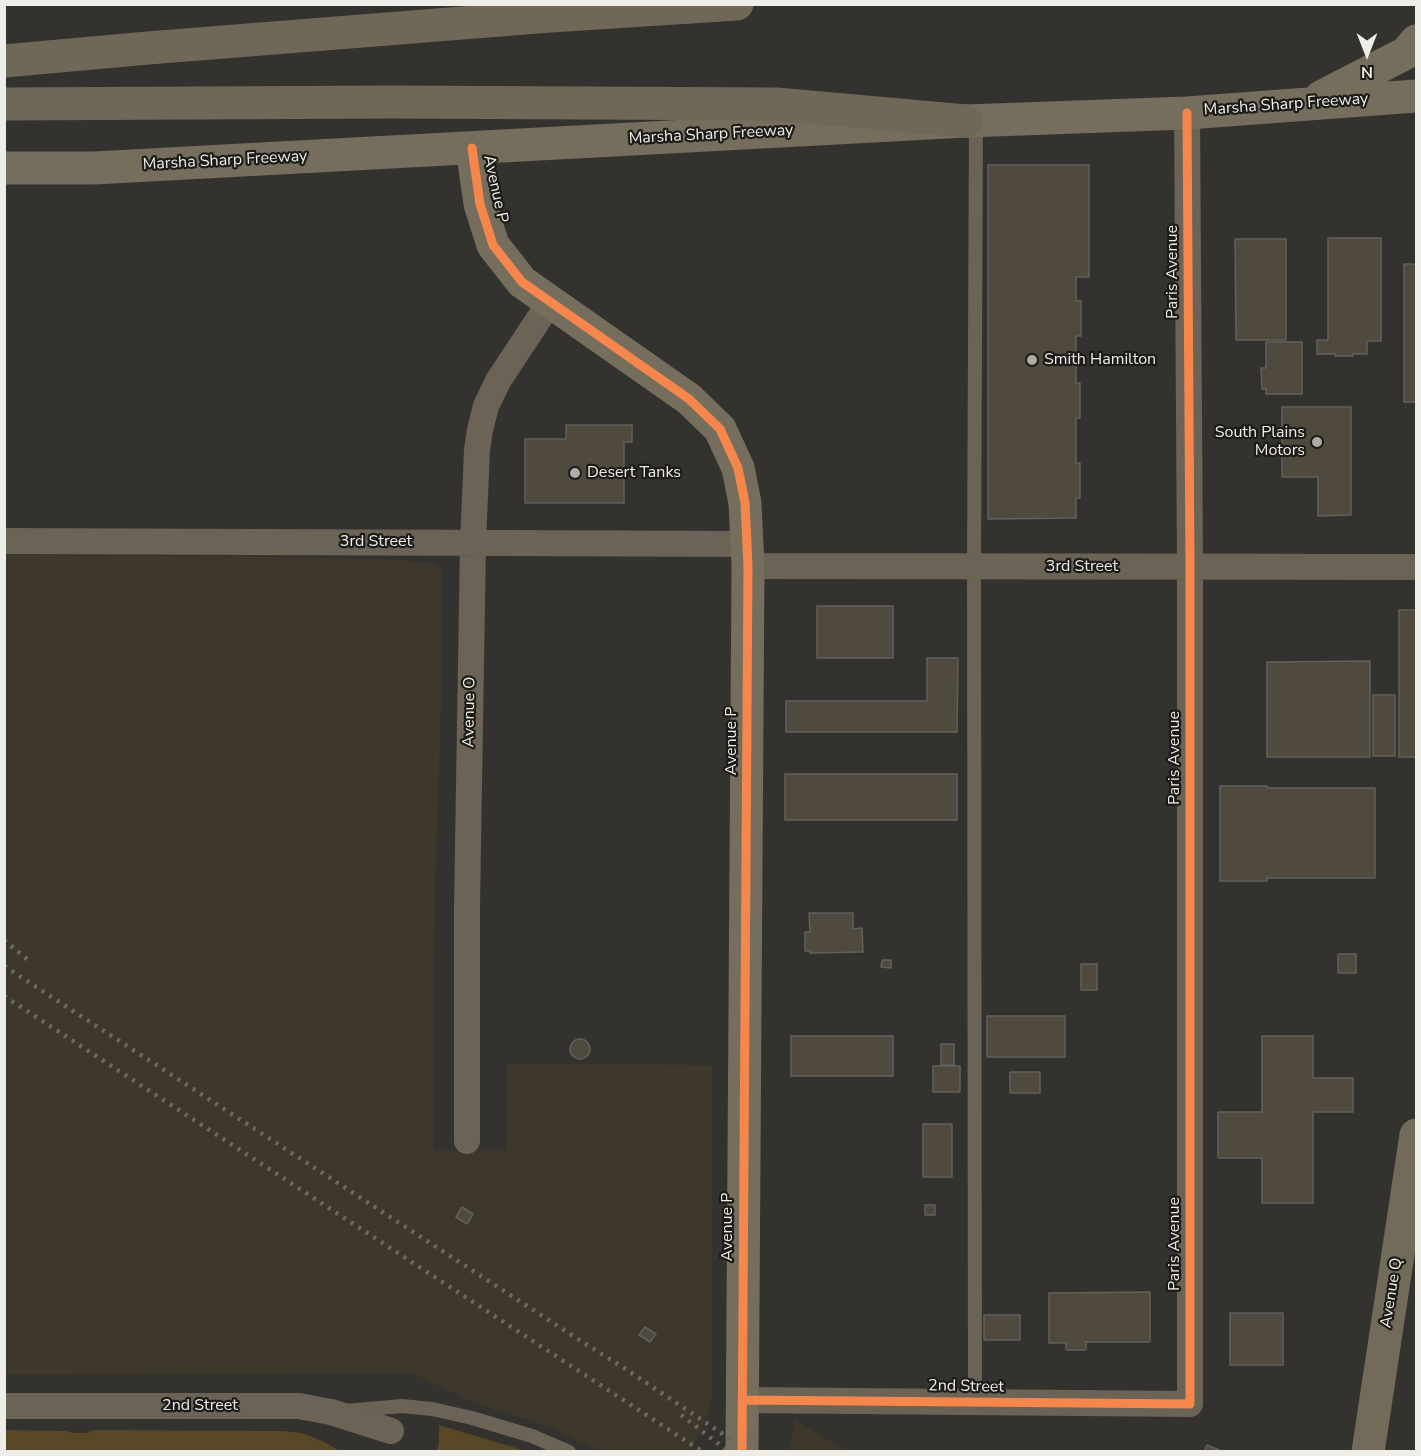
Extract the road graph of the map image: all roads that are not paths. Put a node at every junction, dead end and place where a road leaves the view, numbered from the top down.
1 (737, 4) edge
2 (1416, 40) edge
3 (4, 62) edge
4 (1416, 96) edge
5 (4, 104) edge
6 (1309, 104) junction
7 (1187, 113) junction
8 (971, 121) junction
9 (472, 148) junction
10 (4, 168) edge
11 (550, 302) junction
12 (4, 541) edge
13 (473, 542) junction
14 (748, 555) junction
15 (974, 567) junction
16 (1190, 567) junction
17 (1416, 567) edge
18 (1416, 1135) edge
19 (467, 1142) dead end
20 (742, 1400) junction
21 (975, 1402) junction
22 (1190, 1404) joint
23 (4, 1406) edge
24 (331, 1412) junction
25 (391, 1431) dead end
26 (569, 1452) edge
27 (742, 1452) edge
28 (1368, 1452) edge

1 - 3 highway
2 - 6 main road
4 - 6 main road, Marsha Sharp Freeway
5 - 8 highway
6 - 7 main road, Marsha Sharp Freeway
7 - 8 main road, Marsha Sharp Freeway
7 - 16 street, Paris Avenue
8 - 9 main road, Marsha Sharp Freeway
8 - 15 lane
9 - 10 main road, Marsha Sharp Freeway
9 - 11 main road, Avenue P
11 - 13 street, Avenue O
11 - 14 main road, Avenue P
12 - 13 street, 3rd Street
13 - 14 street, 3rd Street
13 - 19 street, Avenue O
14 - 15 street, 3rd Street
14 - 20 main road, Avenue P
15 - 16 street, 3rd Street
15 - 21 lane
16 - 17 street, 3rd Street
16 - 22 street, Paris Avenue
18 - 28 main road, Avenue Q
20 - 21 street, 2nd Street
20 - 27 main road, Avenue P
21 - 22 street, 2nd Street
23 - 24 street, 2nd Street
24 - 25 street, 2nd Street
24 - 26 lane

